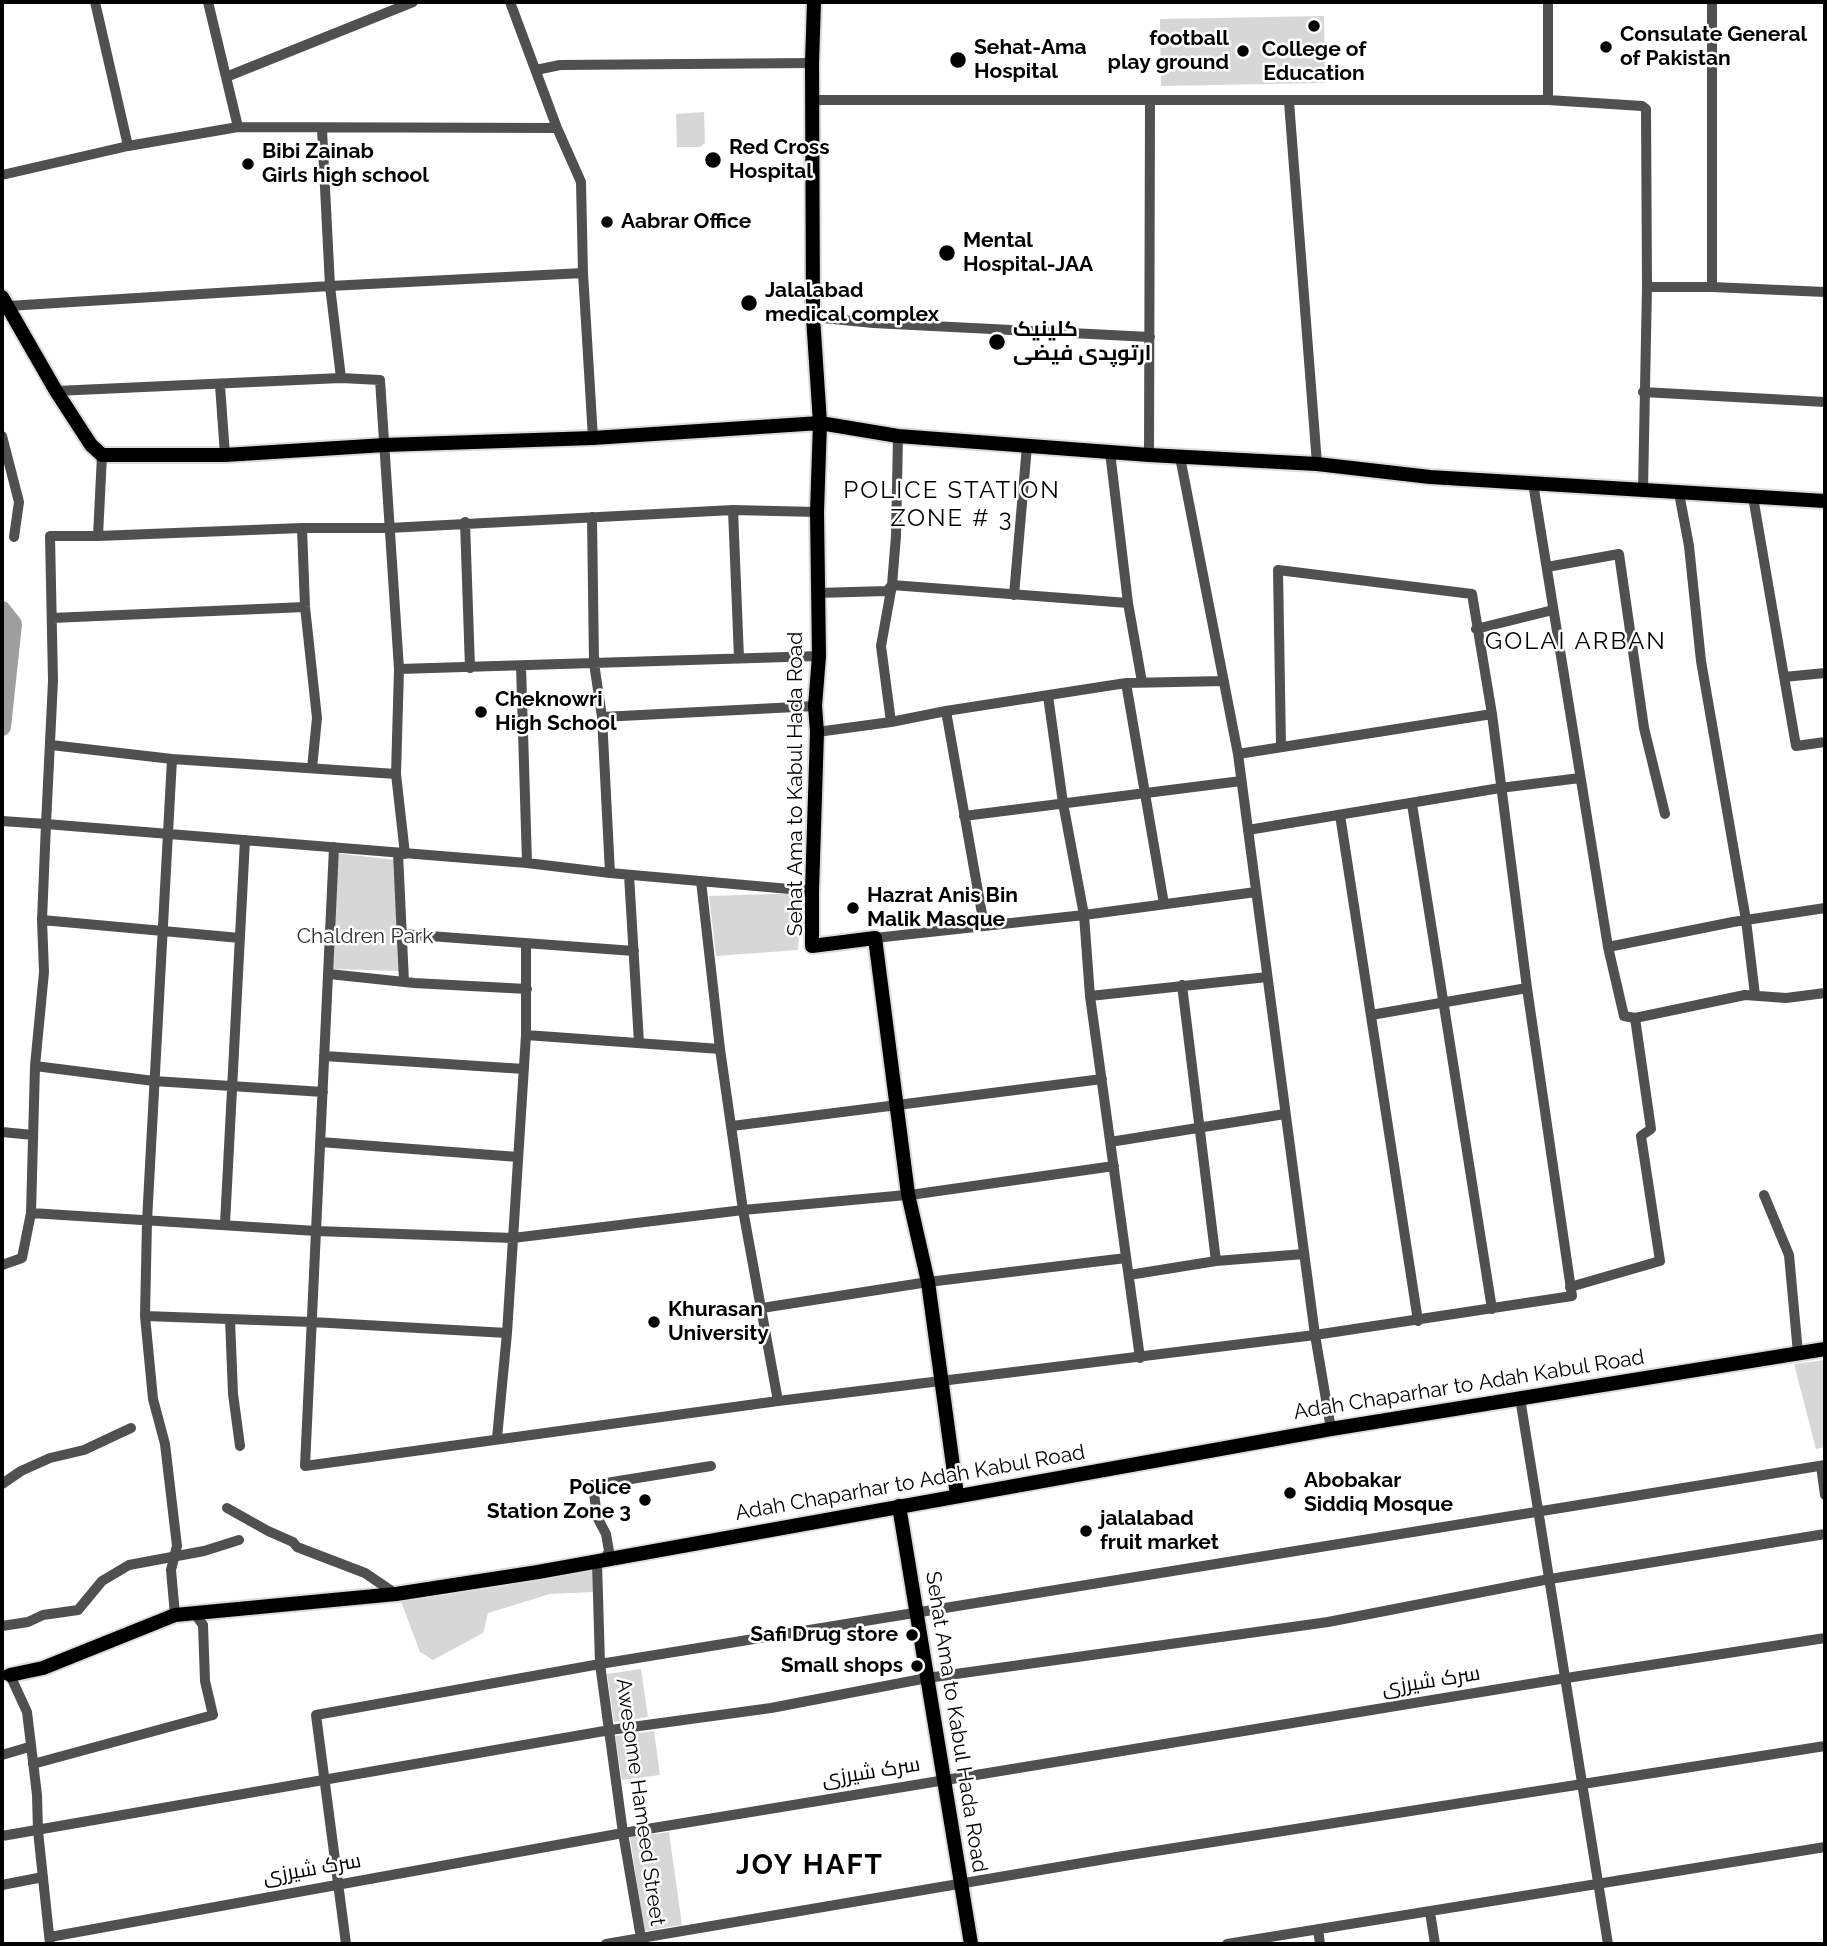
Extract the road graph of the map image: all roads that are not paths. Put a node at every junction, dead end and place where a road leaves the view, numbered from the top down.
1 (95, 2) edge
2 (208, 2) edge
3 (413, 2) edge
4 (510, 2) edge
5 (814, 2) edge
6 (1548, 2) edge
7 (1712, 2) edge
8 (811, 63) junction
9 (536, 70) junction
10 (226, 77) junction
11 (812, 100) junction
12 (1548, 100) junction
13 (1150, 101) junction
14 (1289, 102) junction
15 (237, 127) junction
16 (557, 128) junction
17 (322, 129) junction
18 (128, 146) junction
19 (2, 175) edge
20 (583, 273) junction
21 (330, 286) junction
22 (1647, 287) junction
23 (1712, 287) junction
24 (1825, 292) edge
25 (5, 301) edge
26 (813, 317) junction
27 (1150, 337) junction
28 (341, 378) junction
29 (220, 385) junction
30 (56, 391) junction
31 (1643, 392) junction
32 (1825, 402) edge
33 (820, 423) junction
34 (2, 436) edge
35 (898, 436) junction
36 (593, 438) junction
37 (385, 445) junction
38 (1027, 446) junction
39 (1110, 452) junction
40 (102, 455) junction
41 (225, 455) junction
42 (1149, 455) junction
43 (1180, 457) junction
44 (1317, 464) junction
45 (1534, 483) junction
46 (1643, 490) junction
47 (1679, 493) junction
48 (1753, 497) junction
49 (1825, 502) edge
50 (733, 510) junction
51 (817, 512) junction
52 (592, 517) junction
53 (465, 522) junction
54 (302, 528) junction
55 (390, 528) junction
56 (98, 536) junction
57 (14, 537) dead end
58 (1547, 567) junction
59 (892, 585) junction
60 (817, 593) junction
61 (1014, 595) junction
62 (1128, 603) junction
63 (305, 607) junction
64 (1553, 610) junction
65 (52, 618) junction
66 (1476, 629) junction
67 (819, 656) junction
68 (738, 658) junction
69 (594, 663) junction
70 (521, 666) junction
71 (470, 668) junction
72 (399, 669) junction
73 (1825, 673) edge
74 (1784, 677) junction
75 (1224, 681) junction
76 (1142, 682) junction
77 (1126, 683) junction
78 (1048, 695) junction
79 (815, 706) junction
80 (946, 711) junction
81 (1492, 714) junction
82 (602, 717) junction
83 (891, 722) junction
84 (817, 732) junction
85 (1825, 742) edge
86 (51, 745) junction
87 (1281, 746) junction
88 (1238, 754) junction
89 (172, 758) junction
90 (312, 768) junction
91 (396, 774) junction
92 (1580, 778) junction
93 (1241, 781) junction
94 (1500, 788) junction
95 (1143, 793) junction
96 (1063, 803) junction
97 (1412, 804) junction
98 (1665, 814) dead end
99 (1340, 815) junction
100 (964, 816) junction
101 (2, 821) edge
102 (46, 824) junction
103 (1248, 830) junction
104 (168, 832) junction
105 (245, 840) junction
106 (334, 848) junction
107 (402, 854) junction
108 (527, 863) junction
109 (610, 873) junction
110 (629, 875) junction
111 (701, 881) junction
112 (812, 891) junction
113 (1256, 892) junction
114 (1164, 904) junction
115 (1825, 908) edge
116 (1084, 915) junction
117 (42, 920) junction
118 (1746, 920) junction
119 (984, 925) junction
120 (162, 932) junction
121 (402, 934) junction
122 (240, 937) junction
123 (875, 938) junction
124 (526, 945) junction
125 (1608, 947) junction
126 (634, 951) junction
127 (329, 974) junction
128 (1267, 977) junction
129 (404, 982) junction
130 (1182, 985) junction
131 (1527, 988) junction
132 (527, 989) junction
133 (1825, 993) edge
134 (1755, 995) junction
135 (1090, 996) junction
136 (1444, 1003) junction
137 (1371, 1015) junction
138 (1635, 1018) junction
139 (526, 1035) junction
140 (639, 1043) junction
141 (720, 1049) junction
142 (324, 1056) junction
143 (35, 1066) junction
144 (524, 1069) junction
145 (1102, 1079) junction
146 (154, 1081) junction
147 (231, 1086) junction
148 (323, 1092) junction
149 (897, 1105) junction
150 (1285, 1114) junction
151 (732, 1126) junction
152 (1200, 1127) junction
153 (2, 1132) edge
154 (33, 1135) junction
155 (320, 1142) junction
156 (1110, 1142) junction
157 (518, 1157) junction
158 (1114, 1166) junction
159 (908, 1194) junction
160 (1764, 1195) dead end
161 (743, 1210) junction
162 (31, 1213) junction
163 (146, 1221) junction
164 (225, 1224) junction
165 (316, 1231) junction
166 (513, 1238) junction
167 (1304, 1254) junction
168 (1126, 1258) junction
169 (1216, 1261) junction
170 (2, 1265) edge
171 (1129, 1275) junction
172 (928, 1282) junction
173 (1570, 1287) junction
174 (762, 1308) junction
175 (1492, 1309) junction
176 (145, 1316) junction
177 (230, 1319) junction
178 (1418, 1321) junction
179 (312, 1322) junction
180 (507, 1333) junction
181 (1315, 1335) junction
182 (1825, 1349) edge
183 (1798, 1353) junction
184 (1140, 1358) junction
185 (941, 1381) junction
186 (1517, 1398) junction
187 (778, 1401) junction
188 (131, 1428) dead end
189 (1331, 1429) junction
190 (497, 1438) junction
191 (240, 1446) dead end
192 (711, 1466) dead end
193 (1823, 1466) edge
194 (2, 1484) edge
195 (957, 1495) junction
196 (1825, 1495) edge
197 (899, 1506) junction
198 (228, 1508) dead end
199 (1536, 1512) junction
200 (1825, 1534) edge
201 (239, 1540) dead end
202 (174, 1557) junction
203 (601, 1561) junction
204 (1547, 1579) junction
205 (396, 1594) junction
206 (917, 1613) junction
207 (195, 1614) junction
208 (175, 1615) junction
209 (2, 1626) edge
210 (1825, 1638) edge
211 (600, 1664) junction
212 (6, 1675) edge
213 (928, 1678) junction
214 (1563, 1679) junction
215 (610, 1730) junction
216 (1825, 1746) edge
217 (29, 1747) junction
218 (2, 1755) edge
219 (33, 1764) junction
220 (944, 1780) junction
221 (324, 1782) junction
222 (1581, 1784) junction
223 (38, 1831) junction
224 (623, 1833) junction
225 (2, 1836) edge
226 (1825, 1847) edge
227 (43, 1877) junction
228 (338, 1883) junction
229 (962, 1883) junction
230 (2, 1885) edge
231 (1596, 1885) junction
232 (1430, 1912) junction
233 (1318, 1929) junction
234 (50, 1940) edge
235 (641, 1941) edge
236 (346, 1944) edge
237 (606, 1944) edge
238 (971, 1944) edge
239 (1227, 1944) edge
240 (1320, 1944) edge
241 (1435, 1944) edge
242 (1603, 1944) edge
243 (1608, 1944) edge

1 - 18 street
2 - 10 street
3 - 10 street
4 - 9 street
5 - 8 main road, Sehat Ama to Kabul Hada Road
6 - 12 street
7 - 23 street
8 - 9 street
8 - 11 main road, Sehat Ama to Kabul Hada Road
9 - 16 street
10 - 15 street
11 - 13 street
11 - 26 main road, Sehat Ama to Kabul Hada Road
12 - 14 street
12 - 22 street
13 - 14 street
13 - 27 street
14 - 44 street
15 - 17 street
15 - 18 street
16 - 17 street
16 - 20 street
17 - 21 street
18 - 19 street
20 - 21 street
20 - 36 street
21 - 25 street
21 - 28 street
22 - 23 street
22 - 31 street
23 - 24 street
25 - 30 main road
26 - 27 street
26 - 33 main road, Sehat Ama to Kabul Hada Road
27 - 42 street
28 - 29 street
28 - 37 street
29 - 30 street
29 - 41 street
30 - 40 main road
31 - 32 street
31 - 46 street
33 - 35 main road
33 - 36 main road
33 - 51 main road, Sehat Ama to Kabul Hada Road
34 - 57 street
35 - 38 main road
35 - 59 street
36 - 37 main road
37 - 41 main road
37 - 55 street
38 - 39 main road
38 - 61 street
39 - 42 main road
39 - 62 street
40 - 41 main road
40 - 56 street
42 - 43 main road
43 - 44 main road
43 - 75 street
44 - 45 main road
45 - 46 main road
45 - 58 street
46 - 47 main road
47 - 48 main road
47 - 118 street
48 - 49 main road
48 - 74 street
50 - 51 street
50 - 52 street
50 - 68 street
51 - 60 main road, Sehat Ama to Kabul Hada Road
52 - 53 street
52 - 69 street
53 - 55 street
53 - 71 street
54 - 55 street
54 - 56 street
54 - 63 street
55 - 72 street
56 - 65 street
58 - 64 street
58 - 98 street
59 - 60 street
59 - 61 street
59 - 83 street
60 - 67 main road, Sehat Ama to Kabul Hada Road
61 - 62 street
62 - 76 street
63 - 65 street
63 - 90 street
64 - 66 street
64 - 92 street
65 - 86 street
66 - 81 street
66 - 87 street
67 - 68 street
67 - 79 main road, Sehat Ama to Kabul Hada Road
68 - 69 street
69 - 70 street
69 - 82 street
70 - 71 street
70 - 108 street
71 - 72 street
72 - 91 street
73 - 74 street
74 - 85 street
75 - 76 street
75 - 88 street
76 - 77 street
77 - 78 street
77 - 95 street
78 - 80 street
78 - 96 street
79 - 82 street
79 - 84 main road, Sehat Ama to Kabul Hada Road
80 - 83 street
80 - 100 street
81 - 87 street
81 - 94 street
82 - 109 street
83 - 84 street
84 - 112 main road, Sehat Ama to Kabul Hada Road
86 - 89 street
86 - 102 street
87 - 88 street
88 - 93 street
89 - 90 street
89 - 104 street
90 - 91 street
91 - 107 street
92 - 94 street
92 - 125 street
93 - 95 street
93 - 103 street
94 - 97 street
94 - 131 street
95 - 96 street
95 - 114 street
96 - 100 street
96 - 116 street
97 - 99 street
97 - 136 street
99 - 103 street
99 - 137 street
100 - 119 street
101 - 102 street
102 - 104 street
102 - 117 street
103 - 113 street
104 - 105 street
104 - 120 street
105 - 106 street
105 - 122 street
106 - 107 street
106 - 127 street
107 - 108 street
107 - 121 street
108 - 109 street
109 - 110 street
110 - 111 street
110 - 126 street
111 - 112 street
111 - 141 street
112 - 123 main road, Sehat Ama to Kabul Hada Road
113 - 114 street
113 - 128 street
114 - 116 street
115 - 118 street
116 - 119 street
116 - 135 street
117 - 120 street
117 - 143 street
118 - 125 street
118 - 134 street
119 - 123 street
120 - 122 street
120 - 146 street
121 - 124 street
121 - 129 street
122 - 147 street
123 - 149 main road
124 - 126 street
124 - 132 street
125 - 138 street
126 - 140 street
127 - 129 street
127 - 142 street
128 - 130 street
128 - 150 street
129 - 132 street
130 - 135 street
130 - 152 street
131 - 136 street
131 - 173 street
132 - 139 street
133 - 134 street
134 - 138 street
135 - 145 street
136 - 137 street
136 - 175 street
137 - 178 street
138 - 173 street
139 - 140 street
139 - 144 street
140 - 141 street
141 - 151 street
142 - 144 street
142 - 148 street
143 - 146 street
143 - 154 street
144 - 157 street
145 - 149 street
145 - 156 street
146 - 147 street
146 - 163 street
147 - 148 street
147 - 164 street
148 - 155 street
149 - 151 street
149 - 159 main road
150 - 152 street
150 - 167 street
151 - 161 street
152 - 156 street
152 - 169 street
153 - 154 street
154 - 162 street
155 - 157 street
155 - 165 street
156 - 158 street
157 - 166 street
158 - 159 street
158 - 168 street
159 - 161 street
159 - 172 main road
160 - 183 street
161 - 166 street
161 - 174 street
162 - 163 street
162 - 170 street
163 - 164 street
163 - 176 street
164 - 165 street
165 - 166 street
165 - 179 street
166 - 180 street
167 - 169 street
167 - 181 street
168 - 171 street
168 - 172 street
169 - 171 street
171 - 184 street
172 - 174 street
172 - 185 main road
173 - 175 street
174 - 187 street
175 - 178 street
176 - 177 street
176 - 202 street
177 - 179 street
177 - 191 street
178 - 181 street
179 - 180 street
179 - 190 street
180 - 190 street
181 - 184 street
181 - 189 street
182 - 183 main road, Adah Chaparhar to Adah Kabul Road
183 - 186 main road, Adah Chaparhar to Adah Kabul Road
184 - 185 street
185 - 187 street
185 - 195 main road
186 - 189 main road, Adah Chaparhar to Adah Kabul Road
186 - 199 street
187 - 190 street
188 - 194 street
189 - 195 main road, Adah Chaparhar to Adah Kabul Road
192 - 203 street, Awesome Hameed Street
193 - 196 street
193 - 199 street
195 - 197 main road, Adah Chaparhar to Adah Kabul Road
197 - 203 main road, Adah Chaparhar to Adah Kabul Road
197 - 206 main road, Sehat Ama to Kabul Hada Road
198 - 205 street
199 - 204 street
199 - 206 street
200 - 204 street
201 - 202 street
202 - 208 street
202 - 209 street
203 - 205 main road, Adah Chaparhar to Adah Kabul Road
203 - 211 street, Awesome Hameed Street
204 - 213 street
204 - 214 street
205 - 207 main road, Adah Chaparhar to Adah Kabul Road
206 - 211 street
206 - 213 main road, Sehat Ama to Kabul Hada Road
207 - 208 main road, Adah Chaparhar to Adah Kabul Road
207 - 219 street
208 - 212 main road, Adah Chaparhar to Adah Kabul Road
210 - 214 street, سرک شیرزی
211 - 215 street, Awesome Hameed Street
211 - 221 street
212 - 217 street
213 - 215 street
213 - 220 main road, Sehat Ama to Kabul Hada Road
214 - 220 street, سرک شیرزی
214 - 222 street
215 - 221 street
215 - 224 street, Awesome Hameed Street
216 - 222 street
217 - 218 street
217 - 219 street
219 - 223 street
220 - 224 street, سرک شیرزی
220 - 229 main road, Sehat Ama to Kabul Hada Road
221 - 223 street
221 - 228 street
222 - 229 street
222 - 231 street
223 - 225 street
223 - 227 street
224 - 228 street, سرک شیرزی
224 - 235 street, Awesome Hameed Street
226 - 231 street
227 - 230 street
227 - 234 street
228 - 234 street, سرک شیرزی
228 - 236 street
229 - 235 street
229 - 238 main road, Sehat Ama to Kabul Hada Road
231 - 232 street
231 - 242 street
231 - 243 street
232 - 233 street
232 - 241 street
233 - 239 street
233 - 240 street
235 - 237 street

